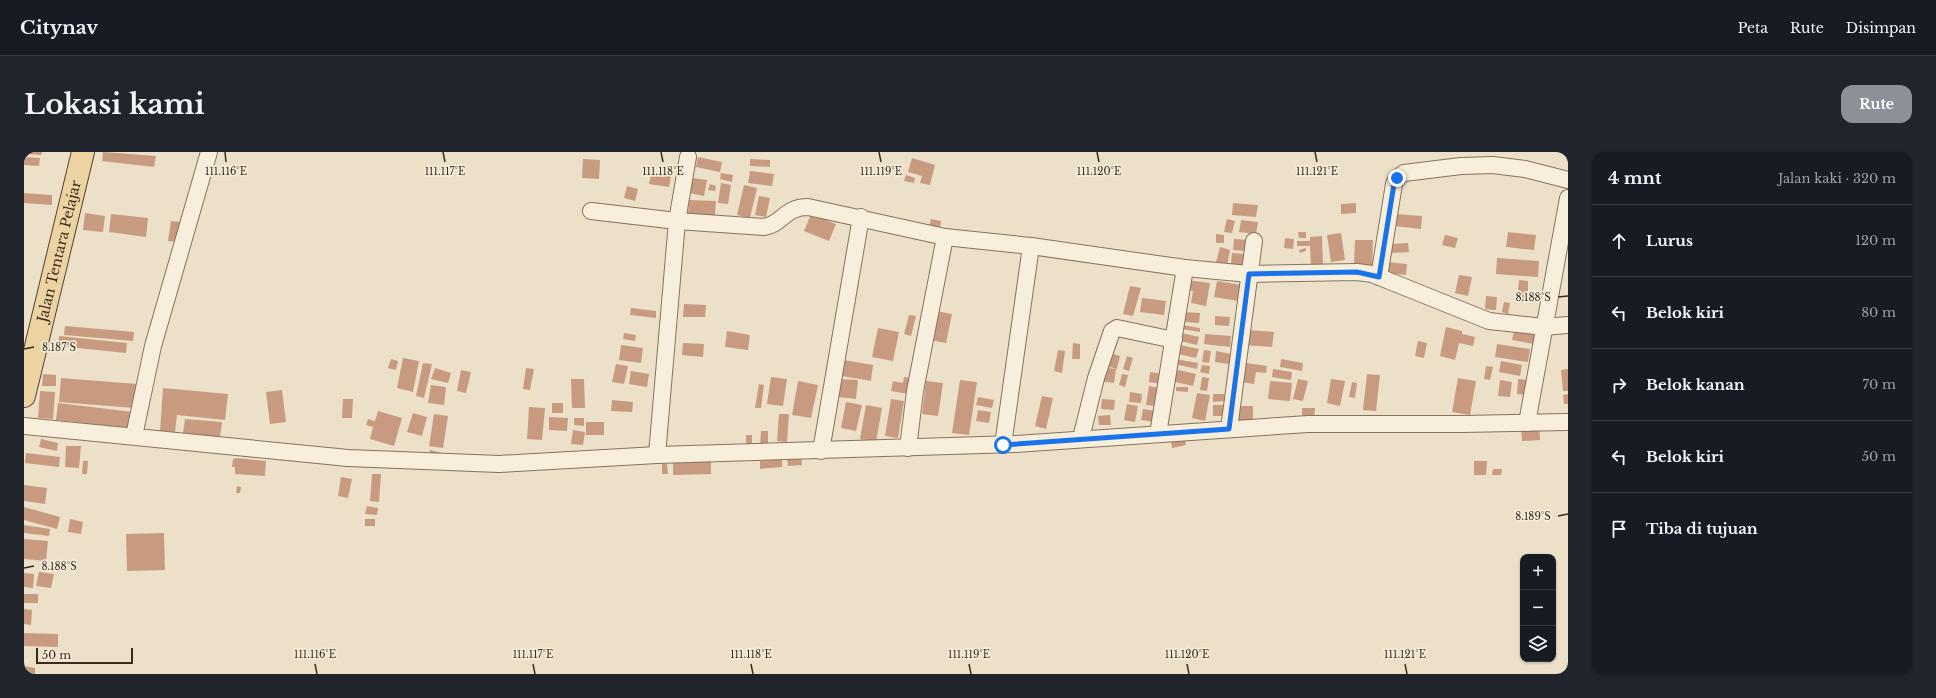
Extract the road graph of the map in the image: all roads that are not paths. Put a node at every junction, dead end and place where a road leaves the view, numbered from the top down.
1 (83, 152) edge
2 (209, 152) edge
3 (688, 157) dead end
4 (1568, 180) edge
5 (1568, 198) edge
6 (591, 211) dead end
7 (861, 217) junction
8 (677, 221) junction
9 (944, 237) junction
10 (1254, 241) dead end
11 (1031, 246) junction
12 (1185, 268) junction
13 (1249, 274) junction
14 (1379, 277) junction
15 (1568, 325) edge
16 (1544, 327) junction
17 (1174, 340) junction
18 (24, 396) edge
19 (1568, 422) edge
20 (1527, 423) junction
21 (24, 426) edge
22 (1229, 429) junction
23 (1158, 434) junction
24 (134, 436) junction
25 (1082, 438) junction
26 (1003, 445) junction
27 (908, 448) junction
28 (821, 451) junction
29 (656, 455) junction

1 - 18 main road, Jalan Tentara Pelajar
2 - 24 street
3 - 8 street
4 - 14 street
5 - 16 street
6 - 8 street
7 - 8 street
7 - 9 street
7 - 28 street
8 - 29 street
9 - 11 street
9 - 27 street
10 - 13 street
11 - 12 street
11 - 26 street
12 - 13 street
12 - 17 street
13 - 14 street
13 - 22 street
14 - 16 street
15 - 16 street
16 - 20 street
17 - 23 street
17 - 25 street
19 - 20 street
20 - 22 street
21 - 24 street
22 - 23 street
23 - 25 street
24 - 29 street
25 - 26 street
26 - 27 street
27 - 28 street
28 - 29 street

